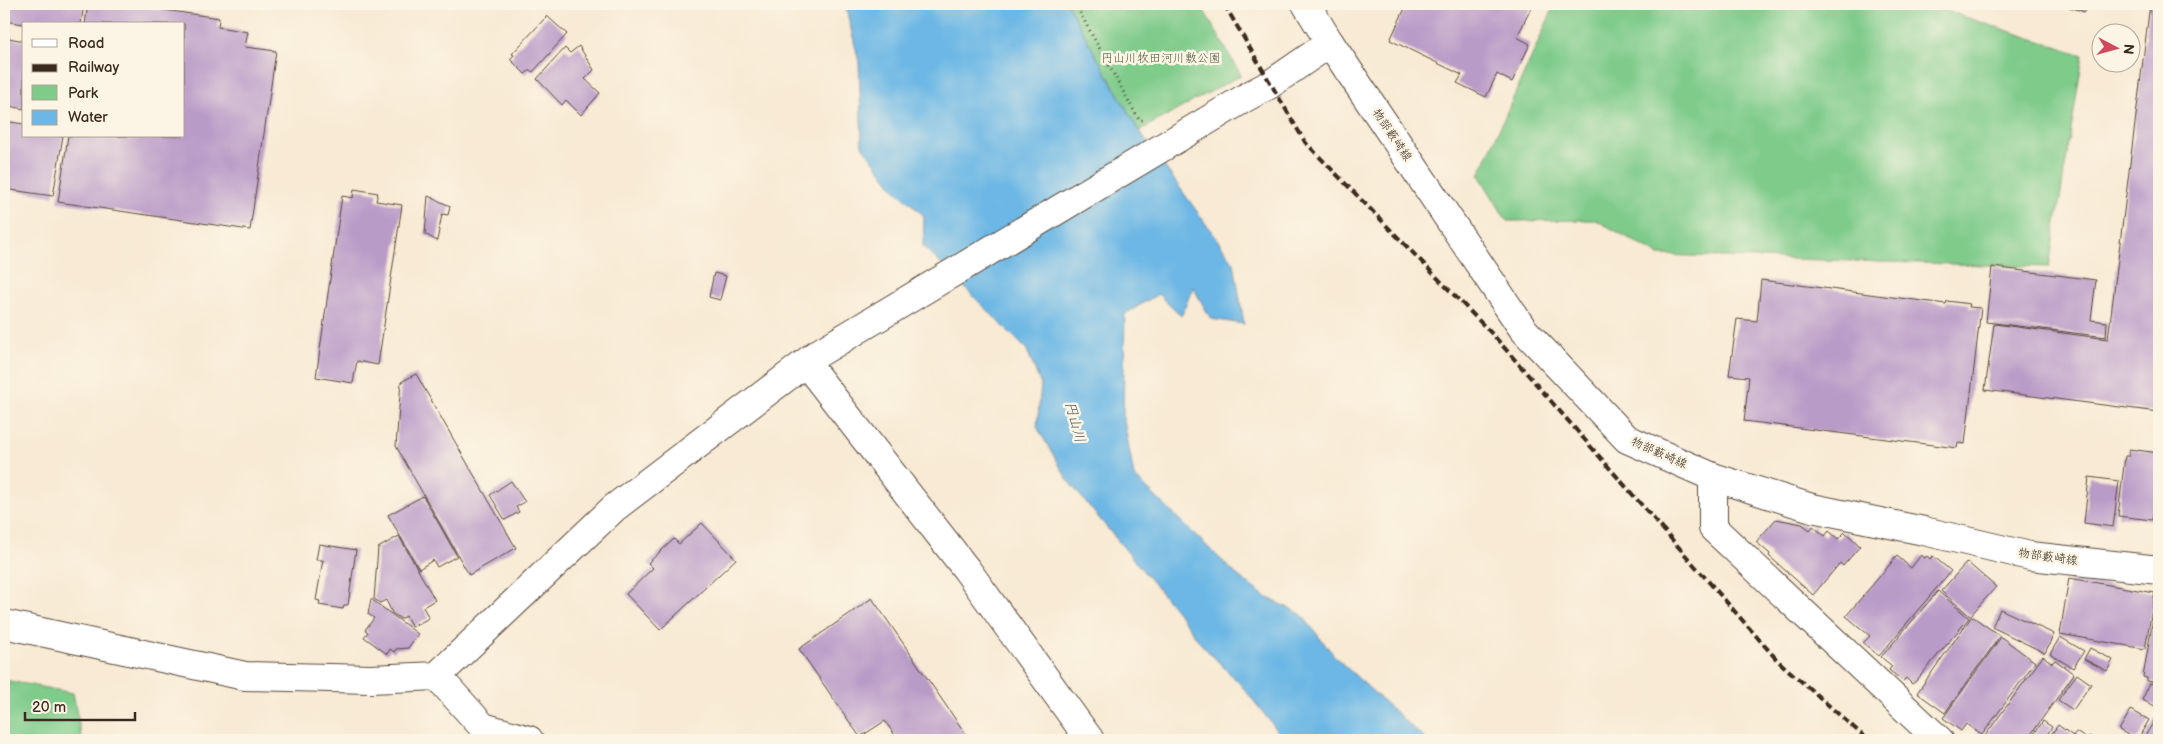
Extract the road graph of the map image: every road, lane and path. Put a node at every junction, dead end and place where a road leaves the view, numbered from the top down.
1 (1075, 4) edge
2 (1306, 4) edge
3 (1330, 43) junction
4 (1146, 120) dead end
5 (812, 359) junction
6 (1713, 477) junction
7 (2159, 570) edge
8 (4, 624) edge
9 (437, 676) junction
10 (529, 740) edge
11 (1090, 740) edge
12 (1939, 740) edge

1 - 4 path
2 - 3 street, 物部藪崎線
3 - 5 street
3 - 6 street, 物部藪崎線
5 - 9 street
5 - 11 street
6 - 7 street, 物部藪崎線
6 - 12 street
8 - 9 street
9 - 10 street

